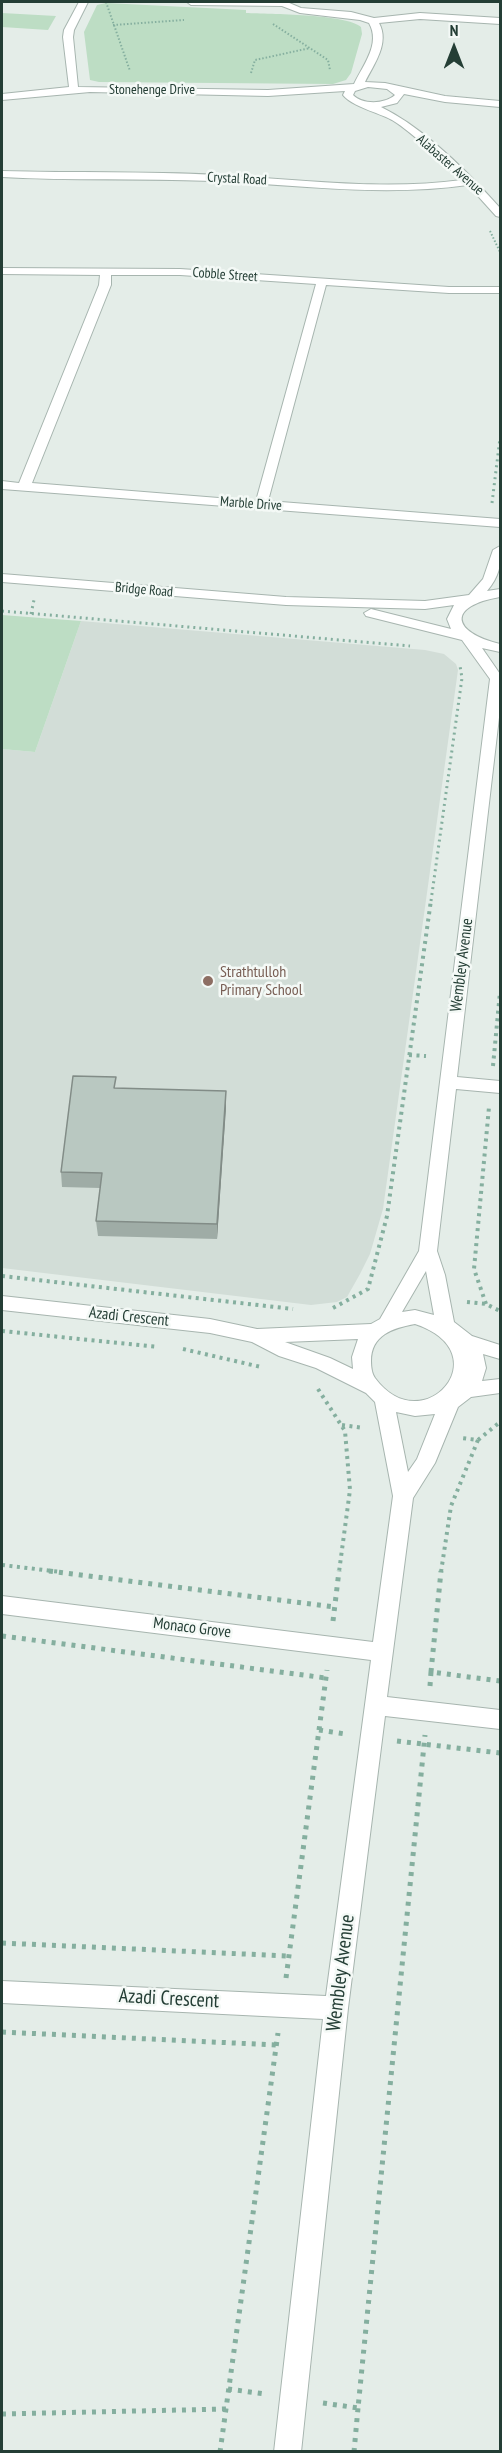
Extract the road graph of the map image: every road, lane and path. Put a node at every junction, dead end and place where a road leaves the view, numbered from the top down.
1 (82, 2) edge
2 (106, 2) edge
3 (191, 2) edge
4 (282, 2) edge
5 (373, 21) junction
6 (501, 21) edge
7 (310, 48) dead end
8 (370, 68) junction
9 (130, 70) dead end
10 (250, 76) dead end
11 (357, 87) junction
12 (74, 90) junction
13 (302, 93) junction
14 (394, 94) junction
15 (2, 97) edge
16 (354, 101) junction
17 (368, 104) junction
18 (501, 104) edge
19 (397, 119) junction
20 (2, 174) edge
21 (471, 182) junction
22 (501, 214) edge
23 (2, 271) edge
24 (106, 271) junction
25 (322, 281) junction
26 (449, 290) junction
27 (501, 290) edge
28 (501, 301) edge
29 (2, 485) edge
30 (24, 487) junction
31 (261, 505) junction
32 (501, 523) edge
33 (501, 550) edge
34 (2, 578) edge
35 (501, 593) edge
36 (472, 598) junction
37 (286, 601) junction
38 (2, 611) edge
39 (467, 638) junction
40 (416, 647) dead end
41 (501, 648) edge
42 (453, 660) dead end
43 (499, 678) edge
44 (501, 992) edge
45 (448, 1082) junction
46 (496, 1087) edge
47 (428, 1251) junction
48 (2, 1276) edge
49 (2, 1304) edge
50 (486, 1304) dead end
51 (333, 1308) junction
52 (324, 1309) dead end
53 (304, 1310) dead end
54 (445, 1323) junction
55 (380, 1328) junction
56 (2, 1331) edge
57 (329, 1332) junction
58 (256, 1336) junction
59 (469, 1342) junction
60 (159, 1347) dead end
61 (182, 1349) dead end
62 (501, 1352) edge
63 (323, 1363) junction
64 (265, 1368) dead end
65 (501, 1386) edge
66 (467, 1390) junction
67 (378, 1393) junction
68 (450, 1402) junction
69 (501, 1422) edge
70 (341, 1425) junction
71 (390, 1431) junction
72 (435, 1436) junction
73 (478, 1440) junction
74 (403, 1496) junction
75 (2, 1565) edge
76 (2, 1605) edge
77 (335, 1607) junction
78 (2, 1636) edge
79 (330, 1645) junction
80 (383, 1652) junction
81 (431, 1672) junction
82 (326, 1678) junction
83 (501, 1681) edge
84 (376, 1704) junction
85 (428, 1711) junction
86 (501, 1720) edge
87 (319, 1730) junction
88 (371, 1737) junction
89 (424, 1744) junction
90 (501, 1753) edge
91 (2, 1943) edge
92 (289, 1956) junction
93 (2, 1992) edge
94 (282, 2004) junction
95 (336, 2008) junction
96 (2, 2032) edge
97 (276, 2045) junction
98 (228, 2389) junction
99 (293, 2398) junction
100 (358, 2408) junction
101 (226, 2409) junction
102 (2, 2414) edge
103 (220, 2451) edge
104 (286, 2451) edge
105 (354, 2451) edge

1 - 12 street
2 - 9 path
3 - 4 street
4 - 5 street
5 - 6 street
5 - 8 street
7 - 10 path
8 - 11 street
8 - 14 street
11 - 13 street, Stonehenge Drive
11 - 14 street, Stonehenge Drive
11 - 16 street
12 - 13 street, Stonehenge Drive
12 - 15 street, Stonehenge Drive
13 - 16 street, Stonehenge Drive
14 - 17 street
14 - 18 street
14 - 19 street
16 - 17 street, Stonehenge Drive
17 - 19 street, Alabaster Avenue
19 - 21 street, Alabaster Avenue
20 - 21 street, Crystal Road
21 - 22 street, Alabaster Avenue
23 - 24 street, Cobble Street
24 - 25 street, Cobble Street
24 - 30 street
25 - 26 street, Cobble Street
25 - 31 street
26 - 27 street, Cobble Street
26 - 28 street, Cobble Street
29 - 30 street, Marble Drive
30 - 31 street, Marble Drive
31 - 32 street, Marble Drive
33 - 36 street
34 - 37 street, Bridge Road
35 - 36 street, Bridge Road
36 - 37 street, Bridge Road
36 - 39 street, Wembley Avenue
37 - 39 street, Bridge Road
38 - 40 path
39 - 41 street, Bridge Road
39 - 43 street, Wembley Avenue
42 - 51 path
43 - 45 street, Wembley Avenue
44 - 46 path
45 - 46 street
45 - 47 street, Wembley Avenue
46 - 50 path
47 - 54 street, Wembley Avenue
47 - 55 street, Wembley Avenue
48 - 53 path
49 - 58 street, Azadi Crescent
51 - 52 path
51 - 57 path
54 - 55 street
54 - 59 street
55 - 57 street, Azadi Crescent
55 - 67 street
56 - 60 path
57 - 58 street, Azadi Crescent
58 - 63 street, Azadi Crescent
59 - 62 street
59 - 66 street
61 - 64 path
63 - 67 street, Azadi Crescent
63 - 70 path
65 - 66 street
66 - 68 street
67 - 68 street
67 - 71 street, Wembley Avenue
68 - 72 street, Wembley Avenue
69 - 73 path
70 - 71 path
70 - 77 path
71 - 74 street, Wembley Avenue
72 - 73 path
72 - 74 street, Wembley Avenue
73 - 81 path
74 - 80 street, Wembley Avenue
75 - 77 path
76 - 79 street, Monaco Grove
77 - 79 path
78 - 82 path
79 - 80 street, Monaco Grove
79 - 82 path
80 - 84 street, Wembley Avenue
81 - 83 path
81 - 85 path
82 - 87 path
84 - 85 street
84 - 88 street, Wembley Avenue
85 - 86 street
85 - 89 path
87 - 88 path
87 - 92 path
88 - 89 path
88 - 95 street, Wembley Avenue
89 - 90 path
89 - 100 path
91 - 92 path
92 - 94 path
93 - 94 street, Azadi Crescent
94 - 95 street, Azadi Crescent
94 - 97 path
95 - 99 street, Wembley Avenue
96 - 97 path
97 - 98 path
98 - 99 path
98 - 101 path
99 - 100 path
99 - 104 street, Wembley Avenue
100 - 105 path
101 - 102 path
101 - 103 path

